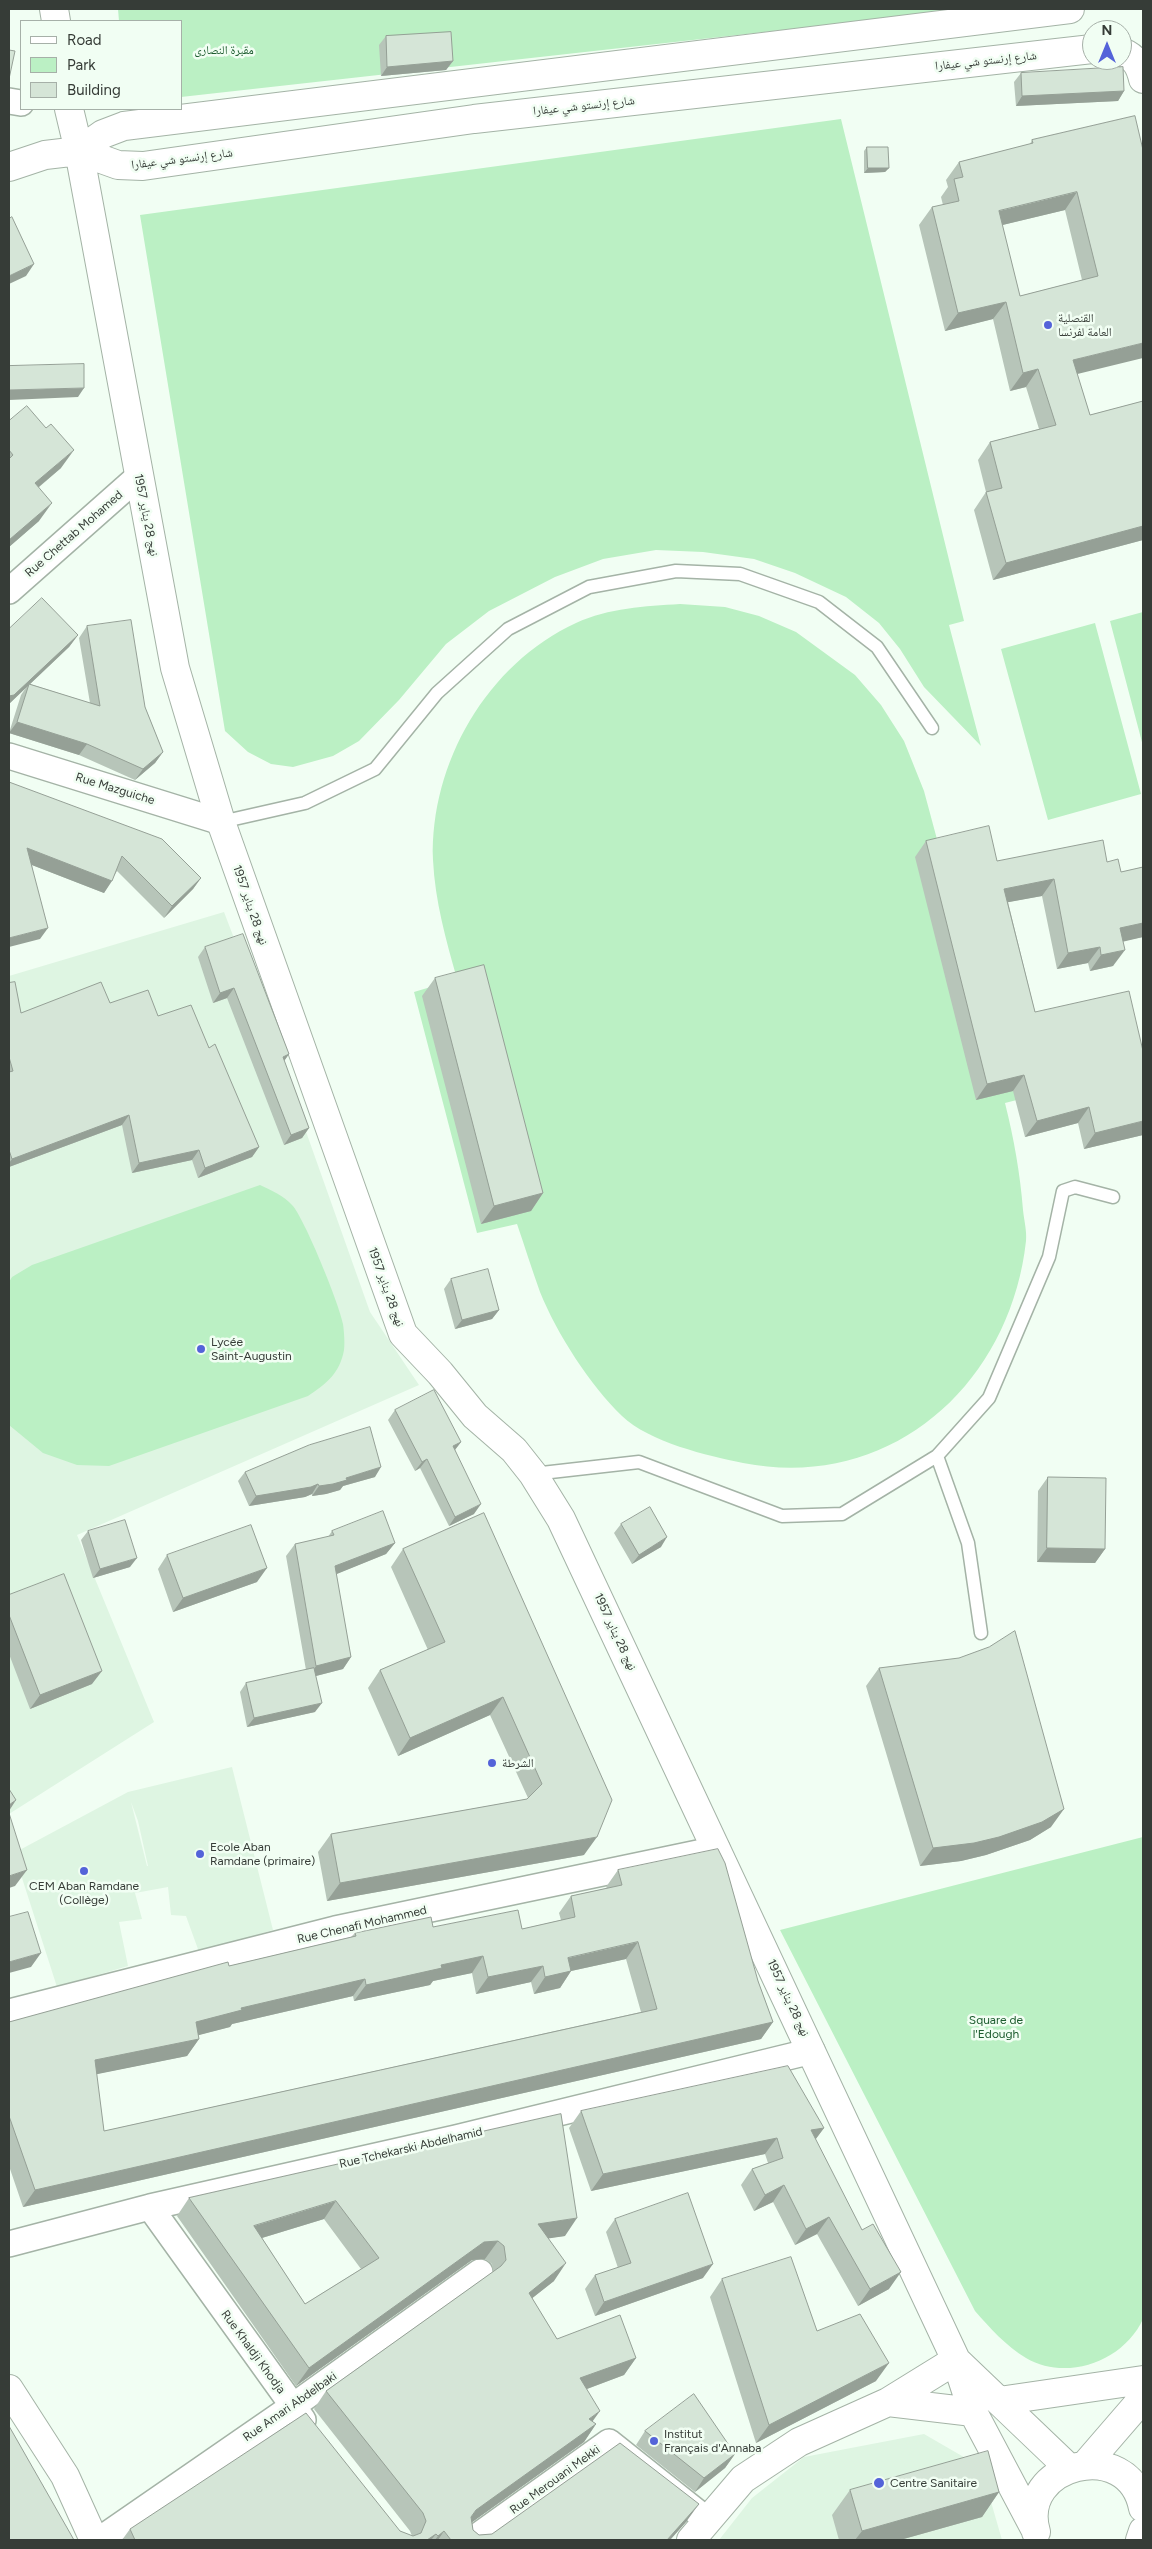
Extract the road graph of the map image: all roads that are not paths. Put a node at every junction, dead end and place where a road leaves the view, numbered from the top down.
1 (1070, 9) edge
2 (1082, 49) edge
3 (1132, 59) edge
4 (1143, 79) edge
5 (469, 83) junction
6 (69, 110) edge
7 (474, 119) junction
8 (79, 151) junction
9 (9, 167) edge
10 (139, 476) junction
11 (9, 591) edge
12 (932, 728) dead end
13 (9, 756) edge
14 (221, 822) junction
15 (1113, 1197) dead end
16 (937, 1456) junction
17 (533, 1474) junction
18 (981, 1632) dead end
19 (717, 1848) junction
20 (9, 2012) edge
21 (812, 2051) junction
22 (150, 2207) junction
23 (9, 2244) edge
24 (480, 2272) dead end
25 (956, 2360) junction
26 (1143, 2380) edge
27 (9, 2390) edge
28 (1143, 2398) edge
29 (999, 2401) junction
30 (888, 2402) junction
31 (293, 2406) junction
32 (973, 2412) junction
33 (316, 2436) edge
34 (1143, 2465) edge
35 (1078, 2466) junction
36 (1141, 2501) edge
37 (699, 2530) edge
38 (1143, 2531) edge
39 (1037, 2534) edge
40 (94, 2540) edge
41 (99, 2540) edge
42 (472, 2540) edge
43 (1140, 2540) edge

1 - 5 main road, شارع إرنستو شي عيفارا
2 - 7 main road, شارع إرنستو شي عيفارا
3 - 4 main road
5 - 7 main road
5 - 8 main road, شارع إرنستو شي عيفارا
6 - 8 main road, نهج 28 يناير 1957
7 - 8 main road, شارع إرنستو شي عيفارا
8 - 9 main road, شارع إرنستو شي عيفارا
8 - 10 main road, نهج 28 يناير 1957
10 - 11 street, Rue Chettab Mohamed
10 - 14 main road, نهج 28 يناير 1957
12 - 14 lane
13 - 14 street, Rue Mazguiche
14 - 17 main road, نهج 28 يناير 1957
15 - 16 lane
16 - 17 lane
16 - 18 lane
17 - 19 main road, نهج 28 يناير 1957
19 - 20 street, Rue Chenafi Mohammed
19 - 21 main road, نهج 28 يناير 1957
21 - 22 street, Rue Tchekarski Abdelhamid
21 - 25 main road, نهج 28 يناير 1957
22 - 23 street, Rue Tchekarski Abdelhamid
22 - 31 street, Rue Khaldji Khodja
24 - 31 street, Rue Amari Abdelbaki
25 - 29 main road
25 - 30 main road
25 - 32 main road
26 - 29 main road
27 - 40 main road
28 - 35 main road
29 - 35 main road
30 - 32 main road
30 - 37 main road
31 - 33 street, Rue Khaldji Khodja
31 - 41 street, Rue Amari Abdelbaki
32 - 39 main road
34 - 36 main road
35 - 36 main road
35 - 39 main road
37 - 42 street, Rue Merouani Mekki
38 - 43 main road

